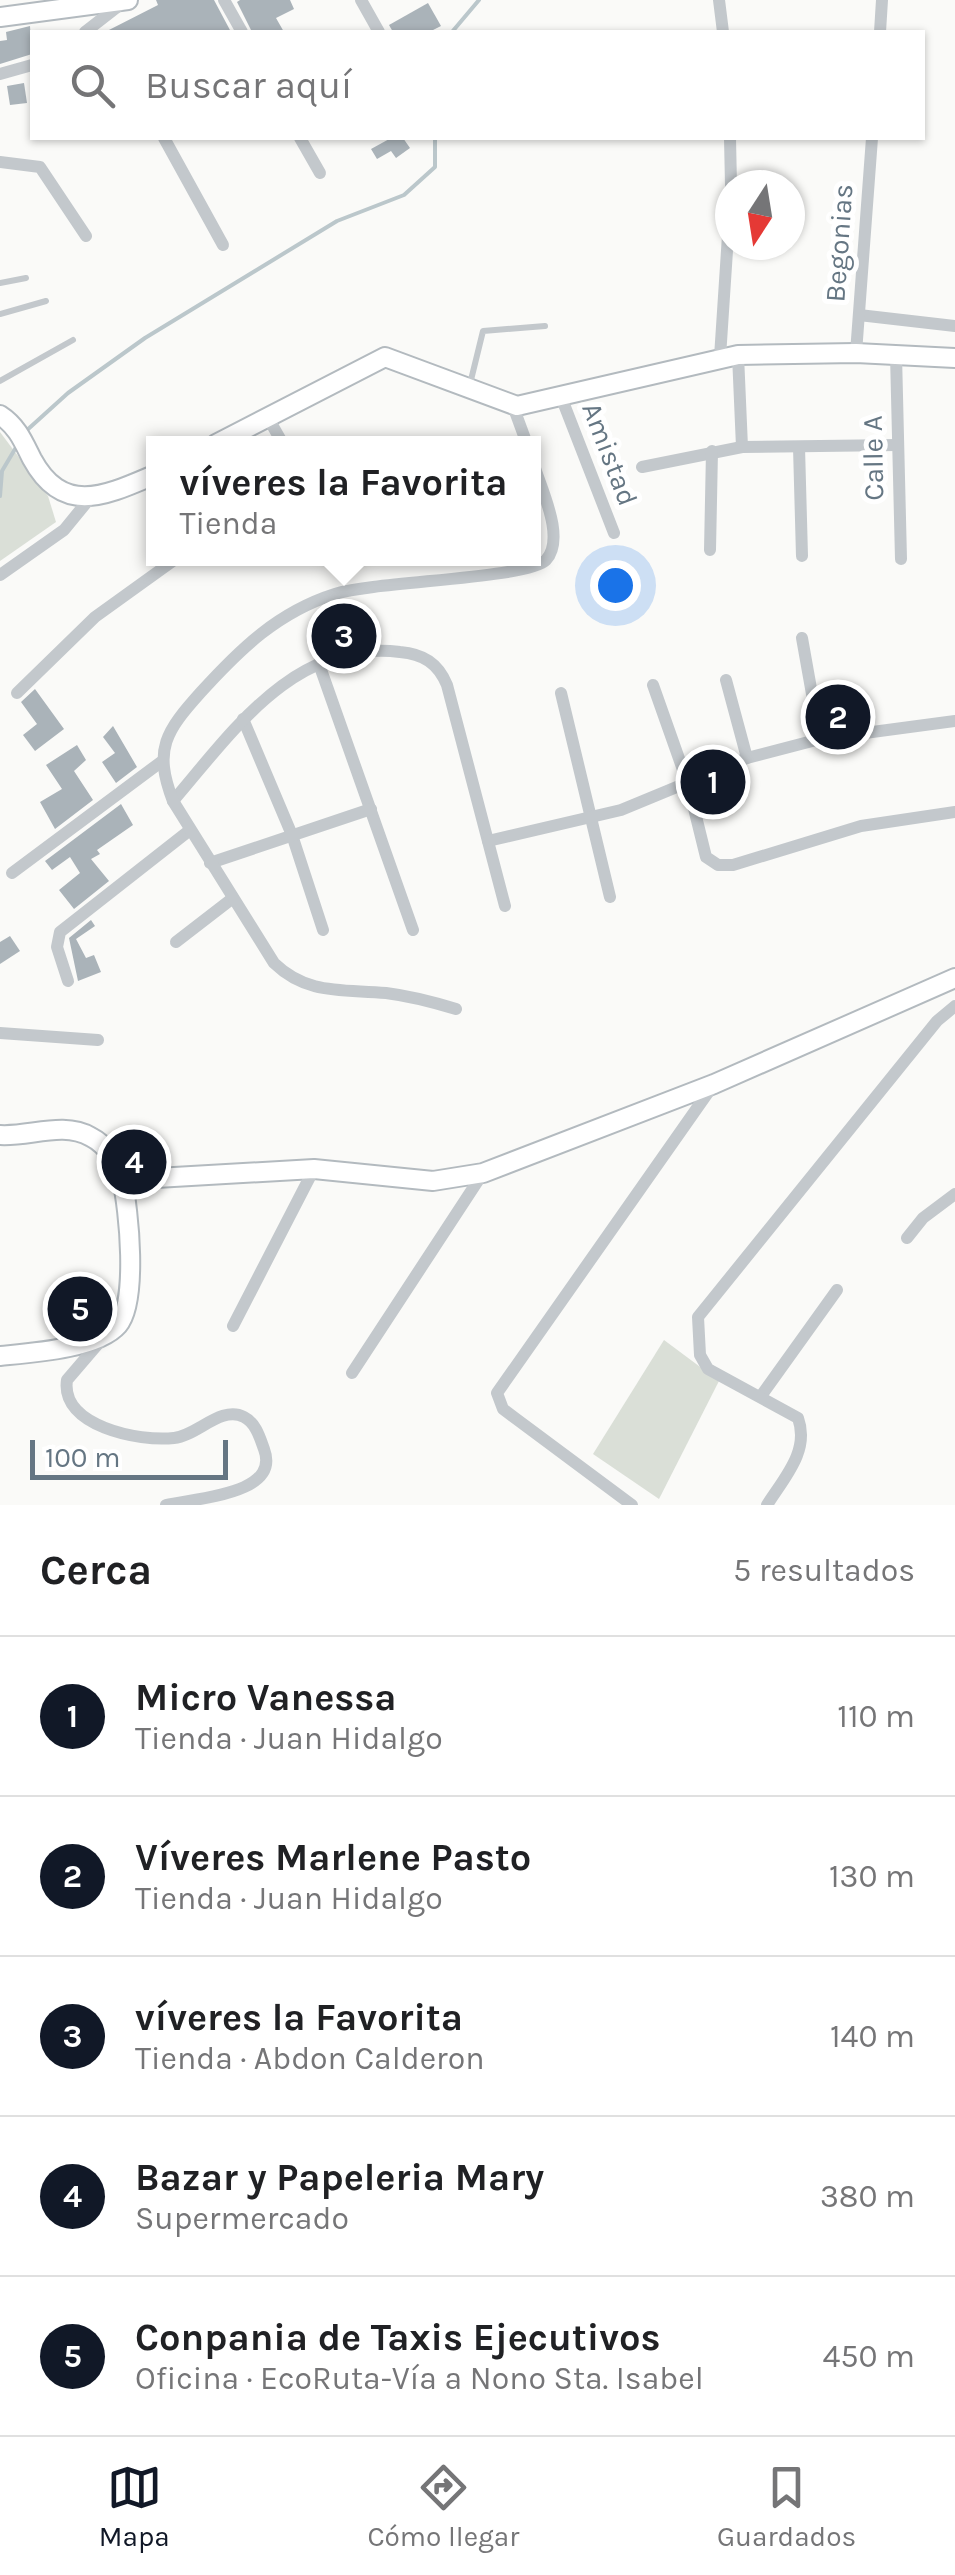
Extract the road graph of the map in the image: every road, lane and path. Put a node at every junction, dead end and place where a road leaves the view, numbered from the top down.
1 (224, 0) edge
2 (360, 0) edge
3 (719, 0) edge
4 (882, 0) edge
5 (124, 2) edge
6 (0, 18) edge
7 (102, 27) edge
8 (241, 30) edge
9 (378, 30) edge
10 (723, 30) edge
11 (880, 30) edge
12 (30, 66) edge
13 (0, 74) edge
14 (165, 140) edge
15 (301, 140) edge
16 (730, 140) edge
17 (872, 140) edge
18 (0, 162) edge
19 (730, 170) edge
20 (320, 173) dead end
21 (86, 236) dead end
22 (223, 245) dead end
23 (730, 260) edge
24 (26, 278) dead end
25 (0, 282) edge
26 (46, 301) dead end
27 (0, 314) edge
28 (859, 315) junction
29 (544, 326) dead end
30 (955, 326) edge
31 (73, 340) dead end
32 (856, 353) junction
33 (896, 355) junction
34 (729, 356) junction
35 (955, 358) edge
36 (0, 381) edge
37 (470, 390) junction
38 (560, 394) junction
39 (513, 406) junction
40 (267, 416) junction
41 (6, 421) edge
42 (231, 436) edge
43 (278, 436) edge
44 (524, 436) edge
45 (897, 445) junction
46 (799, 446) junction
47 (742, 447) junction
48 (712, 450) junction
49 (642, 468) dead end
50 (146, 479) edge
51 (541, 489) edge
52 (91, 497) junction
53 (614, 533) dead end
54 (710, 550) dead end
55 (802, 556) dead end
56 (900, 559) dead end
57 (541, 563) edge
58 (166, 566) edge
59 (534, 566) edge
60 (0, 576) edge
61 (802, 638) dead end
62 (319, 664) junction
63 (726, 680) dead end
64 (653, 685) dead end
65 (561, 692) dead end
66 (18, 693) dead end
67 (243, 719) junction
68 (955, 722) edge
69 (820, 739) junction
70 (747, 758) junction
71 (162, 762) junction
72 (688, 784) junction
73 (173, 800) junction
74 (371, 809) junction
75 (955, 812) edge
76 (593, 818) junction
77 (190, 830) junction
78 (292, 836) junction
79 (488, 841) junction
80 (210, 863) junction
81 (12, 873) dead end
82 (610, 897) dead end
83 (233, 898) junction
84 (505, 906) dead end
85 (323, 930) dead end
86 (413, 930) dead end
87 (176, 942) dead end
88 (955, 978) edge
89 (68, 981) dead end
90 (955, 1006) edge
91 (456, 1009) dead end
92 (0, 1033) edge
93 (98, 1040) dead end
94 (714, 1084) junction
95 (0, 1136) edge
96 (314, 1169) junction
97 (483, 1173) junction
98 (122, 1180) junction
99 (955, 1194) edge
100 (907, 1238) dead end
101 (837, 1290) dead end
102 (234, 1326) dead end
103 (108, 1332) junction
104 (0, 1356) edge
105 (352, 1373) dead end
106 (761, 1396) junction
107 (166, 1505) edge
108 (632, 1505) edge
109 (767, 1505) edge

1 - 8 street
2 - 9 street
3 - 10 street
4 - 11 street
5 - 6 street
5 - 7 street
12 - 13 street
14 - 22 street
15 - 20 street
16 - 19 street
17 - 28 street, Begonias
18 - 21 street
23 - 34 street
24 - 25 lane
26 - 27 lane
28 - 30 street
28 - 32 street, Begonias
29 - 37 lane
31 - 36 lane
32 - 33 street
32 - 34 street
33 - 35 street
33 - 45 street, Calle A
34 - 38 street
34 - 47 street
37 - 39 street
37 - 40 street
38 - 39 street
38 - 53 street, Amistad
39 - 44 street
40 - 42 street
40 - 43 street
41 - 52 street
45 - 46 street
45 - 56 street, Calle A
46 - 47 street
46 - 55 street
47 - 48 street
48 - 49 street
48 - 54 street
50 - 52 street
51 - 57 street
52 - 60 street
58 - 66 street
59 - 71 street
61 - 69 street
62 - 67 street
62 - 74 street
62 - 79 street
63 - 70 street
64 - 72 street
65 - 76 street
67 - 73 street
67 - 78 street
68 - 69 street
69 - 70 street
70 - 72 street
71 - 73 street
71 - 81 street
72 - 75 street
72 - 76 street
73 - 77 street
74 - 78 street
74 - 86 street
76 - 79 street
76 - 82 street
77 - 80 street
77 - 89 street
78 - 80 street
78 - 85 street
79 - 84 street
80 - 83 street
83 - 87 street
83 - 91 street
88 - 94 street
90 - 106 street
92 - 93 street
94 - 97 street
94 - 108 street
95 - 98 street
96 - 97 street
96 - 98 street
96 - 102 street
97 - 105 street
98 - 103 street
99 - 100 street
101 - 106 street
103 - 104 street
103 - 107 street
106 - 109 street

